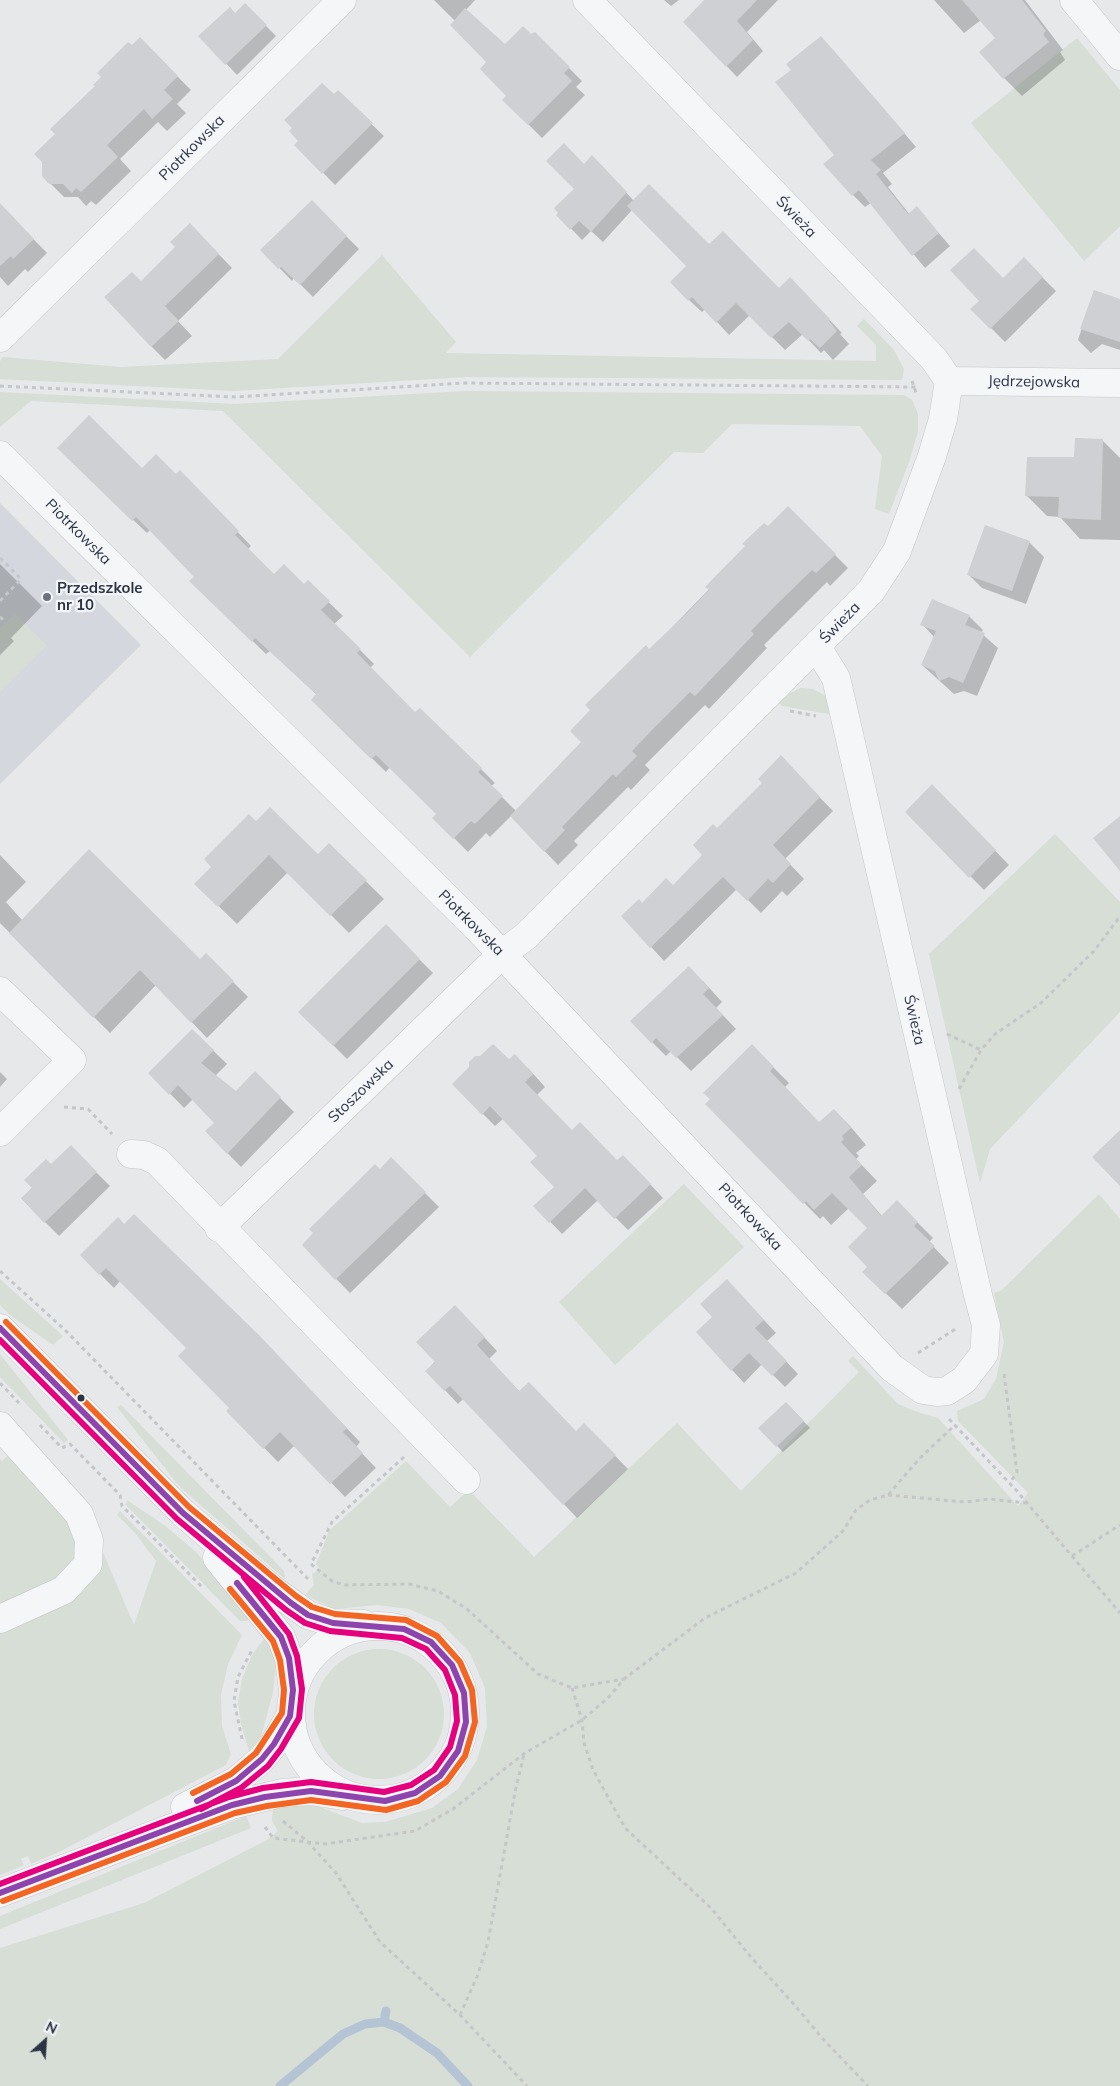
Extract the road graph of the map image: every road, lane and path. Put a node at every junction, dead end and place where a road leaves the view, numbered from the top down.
1 (342, 0) edge
2 (588, 0) edge
3 (1074, 0) edge
4 (1120, 56) edge
5 (0, 338) edge
6 (949, 381) junction
7 (1120, 383) edge
8 (0, 386) edge
9 (914, 388) dead end
10 (0, 455) edge
11 (0, 558) edge
12 (0, 601) edge
13 (0, 617) edge
14 (6, 622) dead end
15 (817, 647) junction
16 (786, 710) dead end
17 (825, 717) dead end
18 (1120, 919) edge
19 (502, 954) junction
20 (0, 991) edge
21 (940, 1030) dead end
22 (981, 1050) junction
23 (958, 1091) dead end
24 (58, 1107) dead end
25 (0, 1132) edge
26 (131, 1154) joint
27 (219, 1228) junction
28 (0, 1271) edge
29 (984, 1318) junction
30 (0, 1328) edge
31 (984, 1354) junction
32 (912, 1357) dead end
33 (0, 1383) edge
34 (937, 1392) junction
35 (21, 1405) dead end
36 (34, 1419) dead end
37 (955, 1425) junction
38 (0, 1426) edge
39 (424, 1438) junction
40 (466, 1480) dead end
41 (1010, 1483) junction
42 (888, 1495) junction
43 (1027, 1504) junction
44 (183, 1513) junction
45 (1120, 1525) edge
46 (1072, 1556) junction
47 (206, 1591) dead end
48 (292, 1603) junction
49 (1120, 1614) edge
50 (0, 1619) edge
51 (271, 1624) junction
52 (374, 1625) junction
53 (624, 1679) junction
54 (572, 1688) junction
55 (292, 1703) junction
56 (582, 1720) junction
57 (525, 1753) junction
58 (252, 1767) junction
59 (355, 1798) junction
60 (268, 1805) junction
61 (264, 1828) dead end
62 (308, 1842) junction
63 (88, 1858) junction
64 (0, 1893) edge
65 (460, 2015) junction
66 (527, 2086) edge
67 (868, 2086) edge

1 - 5 street, Piotrkowska
2 - 6 street, Świeża
3 - 4 street
6 - 7 street, Jędrzejowska
6 - 15 street, Świeża
8 - 9 path
10 - 19 street, Piotrkowska
11 - 12 path
13 - 14 path
15 - 19 street, Stoszowska
15 - 29 street, Świeża
16 - 17 path
18 - 22 path
19 - 27 street, Stoszowska
19 - 34 street, Piotrkowska
20 - 25 street
21 - 22 path
22 - 23 path
24 - 26 path
26 - 27 street
27 - 39 street
28 - 48 path
29 - 31 street, Świeża
29 - 32 path
30 - 44 street
31 - 34 street
31 - 41 path
33 - 35 path
34 - 37 path
36 - 47 path
37 - 41 path
37 - 42 path
38 - 50 street
39 - 40 street
39 - 54 path
41 - 43 path
42 - 43 path
42 - 53 path
43 - 46 path
44 - 48 street
44 - 51 street
45 - 46 path
46 - 49 path
48 - 52 street
51 - 55 street
51 - 58 path
52 - 55 street
52 - 59 street
53 - 54 path
53 - 56 path
54 - 56 path
55 - 58 street
55 - 59 street
56 - 57 path
56 - 67 path
57 - 62 path
57 - 65 path
58 - 63 street
59 - 60 street
60 - 62 path
60 - 63 street
61 - 62 path
62 - 65 path
63 - 64 street
65 - 66 path

